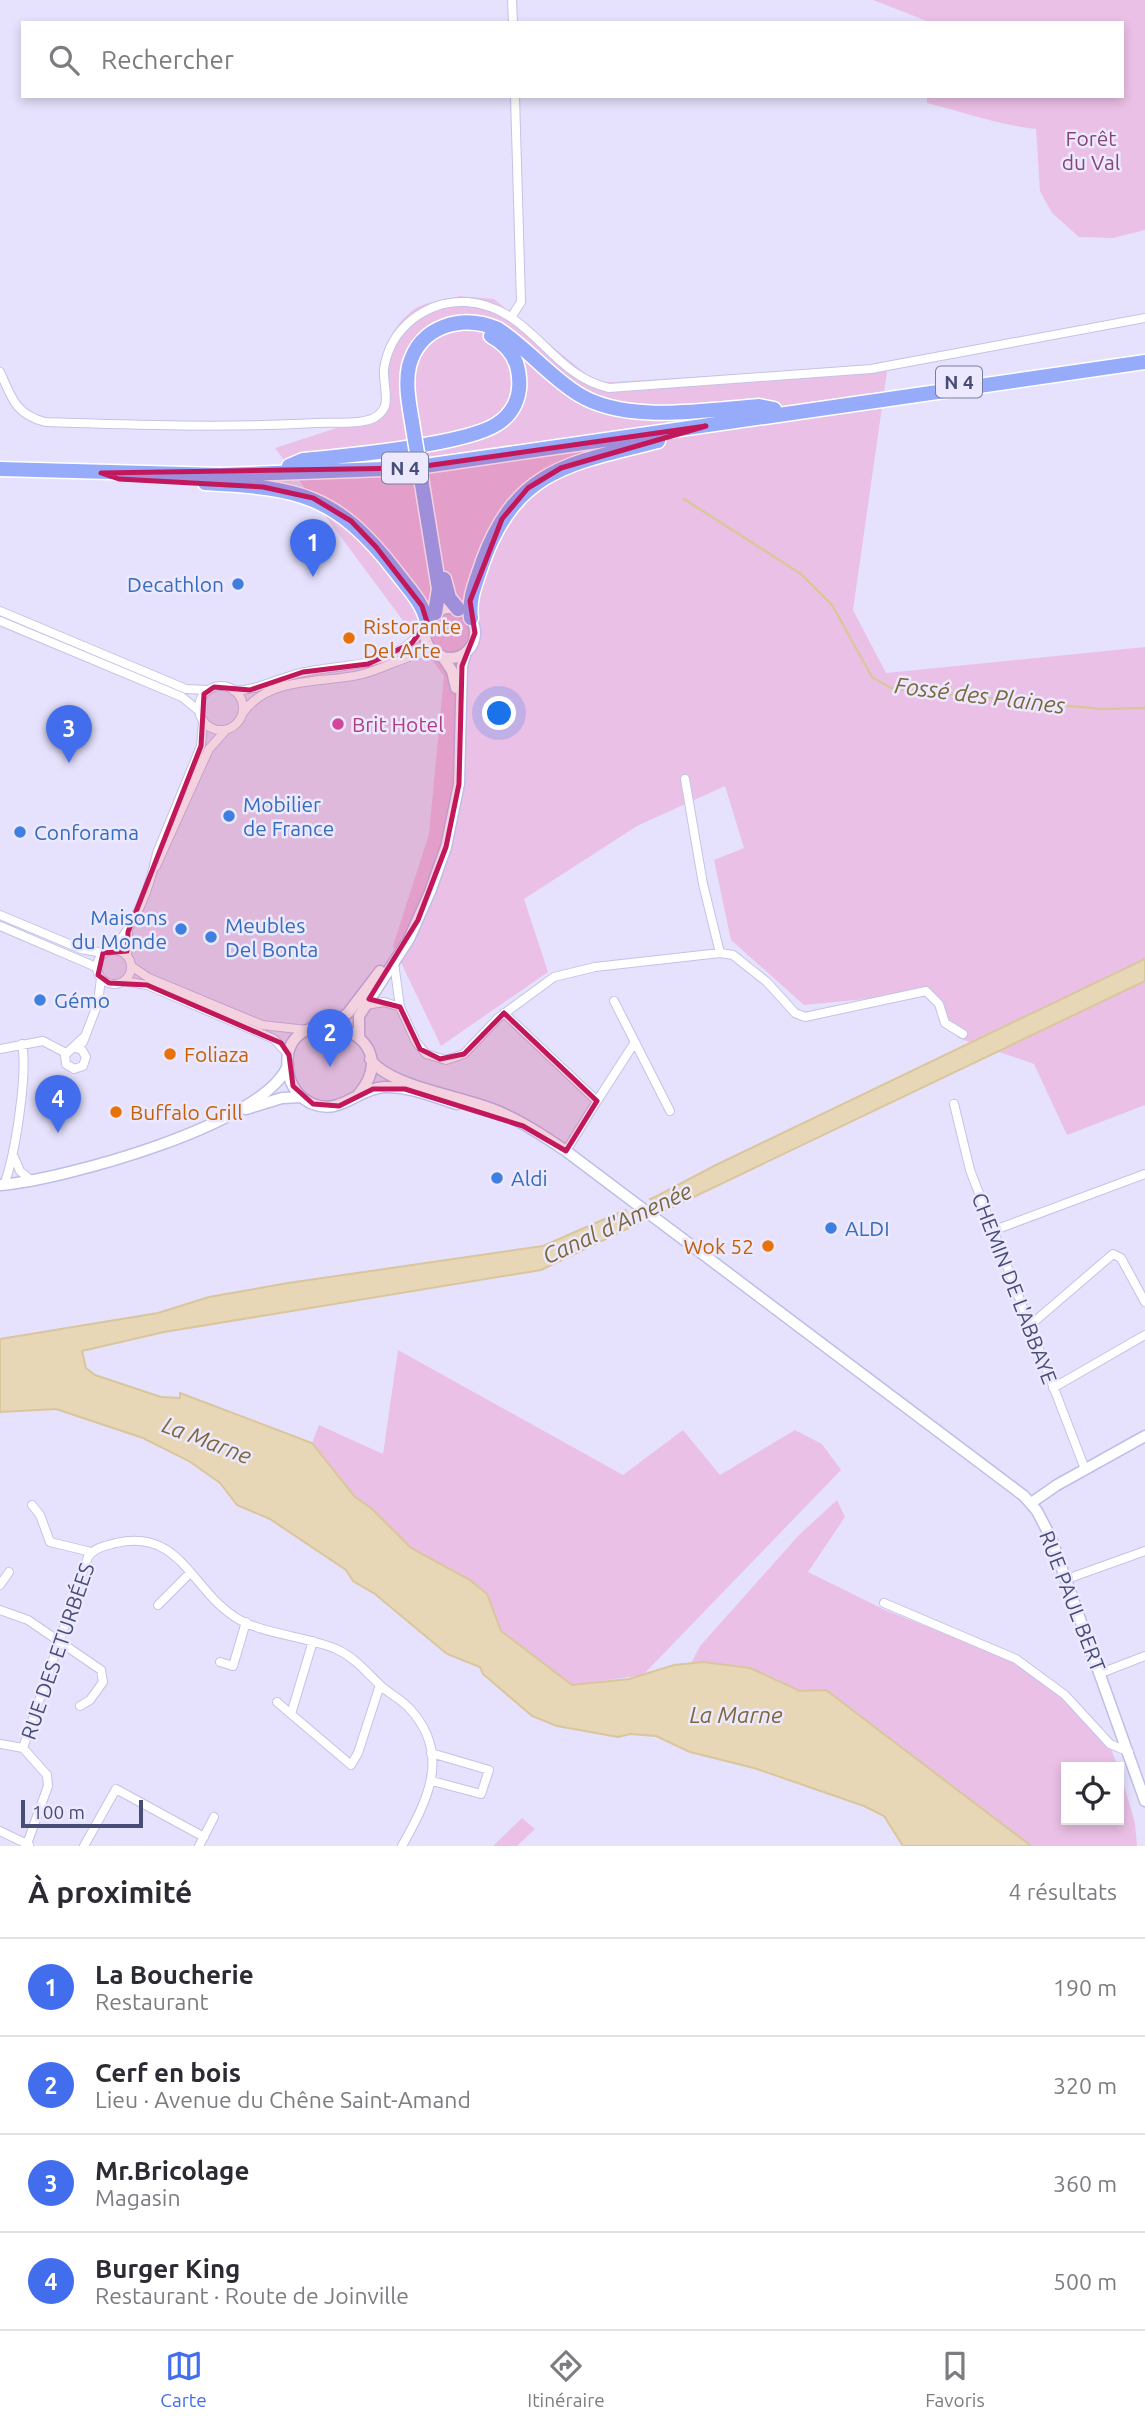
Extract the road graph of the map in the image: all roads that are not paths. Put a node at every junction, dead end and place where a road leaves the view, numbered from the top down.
1 (512, 0) edge
2 (513, 21) edge
3 (515, 98) edge
4 (512, 316) junction
5 (1145, 318) edge
6 (1145, 355) edge
7 (1145, 362) edge
8 (0, 372) edge
9 (774, 409) junction
10 (415, 422) junction
11 (706, 426) junction
12 (0, 463) edge
13 (289, 466) junction
14 (0, 469) edge
15 (100, 473) junction
16 (426, 484) junction
17 (458, 609) junction
18 (0, 611) edge
19 (471, 618) junction
20 (0, 621) edge
21 (429, 621) junction
22 (466, 652) junction
23 (438, 654) junction
24 (208, 690) junction
25 (234, 691) junction
26 (199, 711) junction
27 (243, 713) junction
28 (203, 722) junction
29 (226, 730) junction
30 (685, 779) dead end
31 (153, 872) junction
32 (0, 915) edge
33 (0, 926) edge
34 (128, 932) junction
35 (113, 949) junction
36 (103, 953) junction
37 (720, 953) junction
38 (127, 955) junction
39 (394, 963) junction
40 (131, 966) junction
41 (96, 967) junction
42 (101, 978) junction
43 (124, 981) junction
44 (113, 984) junction
45 (614, 1001) dead end
46 (98, 1003) junction
47 (366, 1004) junction
48 (400, 1007) junction
49 (505, 1013) junction
50 (331, 1025) junction
51 (310, 1030) junction
52 (963, 1034) dead end
53 (359, 1038) junction
54 (635, 1042) junction
55 (22, 1044) junction
56 (0, 1049) edge
57 (78, 1049) junction
58 (66, 1053) junction
59 (369, 1059) junction
60 (288, 1060) junction
61 (358, 1095) junction
62 (302, 1097) junction
63 (597, 1101) junction
64 (954, 1104) dead end
65 (670, 1111) dead end
66 (230, 1113) junction
67 (523, 1126) junction
68 (566, 1151) junction
69 (13, 1155) junction
70 (1145, 1174) edge
71 (32, 1181) junction
72 (2, 1185) edge
73 (992, 1231) junction
74 (1145, 1302) edge
75 (1028, 1327) junction
76 (1145, 1335) edge
77 (1053, 1388) junction
78 (1145, 1436) edge
79 (1085, 1469) junction
80 (1031, 1503) junction
81 (32, 1505) dead end
82 (1145, 1551) edge
83 (91, 1552) junction
84 (9, 1572) dead end
85 (190, 1573) junction
86 (1067, 1579) junction
87 (0, 1585) edge
88 (884, 1603) dead end
89 (158, 1605) dead end
90 (0, 1610) edge
91 (246, 1622) junction
92 (58, 1640) junction
93 (313, 1641) junction
94 (1145, 1656) edge
95 (220, 1662) dead end
96 (1101, 1673) junction
97 (380, 1685) junction
98 (277, 1702) dead end
99 (80, 1706) dead end
100 (291, 1714) junction
101 (0, 1744) edge
102 (23, 1748) junction
103 (1129, 1752) junction
104 (431, 1753) junction
105 (432, 1781) junction
106 (1145, 1801) edge
107 (214, 1817) dead end
108 (0, 1831) edge
109 (204, 1837) junction
110 (29, 1845) edge
111 (84, 1846) edge
112 (199, 1846) edge
113 (402, 1846) edge

1 - 2 street
3 - 4 street
4 - 5 street
4 - 8 street
6 - 9 highway, N 4
7 - 11 highway, N 4
9 - 10 highway
9 - 13 highway, N 4
10 - 13 highway
10 - 16 highway, bridge
11 - 15 highway, N 4
11 - 19 highway
12 - 13 highway, N 4
14 - 15 highway, N 4
15 - 21 highway
16 - 17 highway
16 - 21 highway
17 - 19 main road
17 - 21 main road
18 - 24 street
19 - 22 main road
20 - 26 street
21 - 23 main road
21 - 25 street
22 - 23 main road
22 - 39 main road
23 - 27 street
23 - 50 main road
24 - 25 street
24 - 26 street
25 - 27 street
26 - 28 street
27 - 29 street
28 - 29 street
28 - 31 street
29 - 31 street
30 - 37 street
31 - 34 street
32 - 36 street
33 - 41 street
34 - 35 street
34 - 38 street
35 - 36 street
35 - 38 street
36 - 41 street
37 - 49 street
37 - 52 street
38 - 40 street
39 - 47 main road
39 - 48 street
40 - 43 street
40 - 51 street
41 - 42 street
42 - 44 street
42 - 46 street
43 - 44 street
43 - 60 street
44 - 46 street
45 - 54 street
46 - 57 street
47 - 48 street
47 - 53 main road
48 - 49 street
49 - 63 street
50 - 51 main road
50 - 53 main road
51 - 60 main road
53 - 59 main road
54 - 63 street
54 - 65 street
55 - 56 street
55 - 58 street
55 - 69 street
57 - 58 street
57 - 58 street
59 - 61 main road
59 - 67 main road
60 - 62 main road
60 - 66 main road
61 - 62 main road
61 - 67 main road
62 - 66 main road
63 - 68 street
64 - 73 street, CHEMIN DE L'ABBAYE
66 - 71 main road
67 - 68 main road, RUE PAUL BERT
68 - 80 main road, RUE PAUL BERT
69 - 71 street
69 - 72 street
70 - 73 street
71 - 72 main road
73 - 75 street, CHEMIN DE L'ABBAYE
74 - 75 street
75 - 77 street, CHEMIN DE L'ABBAYE
76 - 77 street
77 - 79 street, CHEMIN DE L'ABBAYE
78 - 79 main road
79 - 80 main road
80 - 86 main road, RUE PAUL BERT
81 - 83 street
82 - 86 street
83 - 85 street, RUE DES ETURBÉES
83 - 92 street, RUE DES ETURBÉES
84 - 87 street
85 - 89 street
85 - 91 street, RUE DES ETURBÉES
86 - 96 main road, RUE PAUL BERT
88 - 103 street
90 - 92 street
91 - 93 street, RUE DES ETURBÉES
91 - 95 street
92 - 99 street
92 - 102 street, RUE DES ETURBÉES
93 - 97 street, RUE DES ETURBÉES
93 - 100 street
94 - 96 street
96 - 103 main road, RUE PAUL BERT
97 - 100 street
97 - 104 street, RUE DES ETURBÉES
98 - 100 street
101 - 102 street
102 - 110 street, RUE DES ETURBÉES
103 - 106 main road, RUE PAUL BERT
104 - 105 street, RUE DES ETURBÉES
104 - 105 street
105 - 113 street, RUE DES ETURBÉES
107 - 109 street
108 - 110 street
109 - 111 street
109 - 112 street

